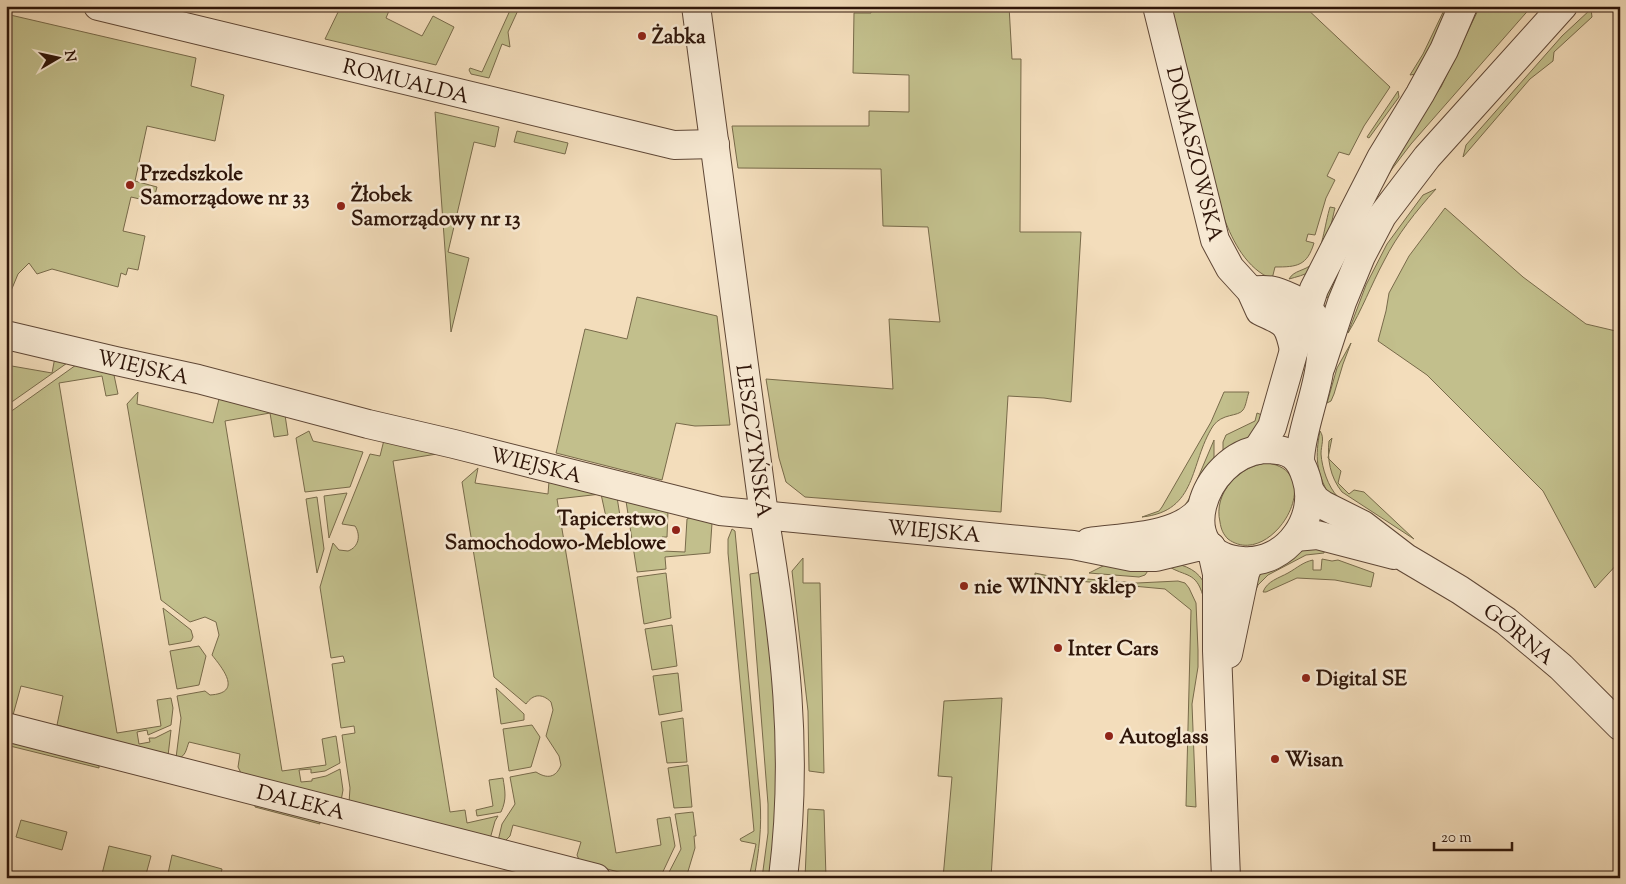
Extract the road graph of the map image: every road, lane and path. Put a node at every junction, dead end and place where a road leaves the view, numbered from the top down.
1 (98, 6) edge
2 (696, 6) edge
3 (1157, 6) edge
4 (1464, 6) edge
5 (1563, 6) edge
6 (714, 144) junction
7 (1251, 291) junction
8 (1307, 308) junction
9 (6, 334) edge
10 (1294, 350) junction
11 (1321, 366) junction
12 (1257, 450) junction
13 (1300, 462) junction
14 (1309, 490) junction
15 (1201, 509) junction
16 (764, 515) junction
17 (1295, 537) junction
18 (1073, 545) junction
19 (1211, 547) junction
20 (1406, 558) junction
21 (1253, 561) junction
22 (1220, 700) junction
23 (1620, 726) edge
24 (6, 727) edge
25 (596, 878) edge
26 (783, 878) edge
27 (1226, 878) edge

1 - 6 street, ROMUALDA
2 - 6 street, LESZCZYŃSKA
3 - 7 street, DOMASZOWSKA
4 - 8 street
5 - 11 street
6 - 16 street, LESZCZYŃSKA
7 - 8 street
7 - 10 street, DOMASZOWSKA
8 - 10 street
8 - 11 street
9 - 16 street, WIEJSKA
10 - 12 street
11 - 13 street
12 - 13 street
12 - 15 street
13 - 14 street
14 - 17 street
14 - 20 street, GÓRNA
15 - 18 street, WIEJSKA
15 - 19 street
16 - 18 street, WIEJSKA
16 - 26 street, LESZCZYŃSKA
17 - 20 street, GÓRNA
17 - 21 street
18 - 19 street, WIEJSKA
19 - 21 street
19 - 22 street
20 - 23 street, GÓRNA
21 - 22 street
22 - 27 street
24 - 25 street, DALEKA

